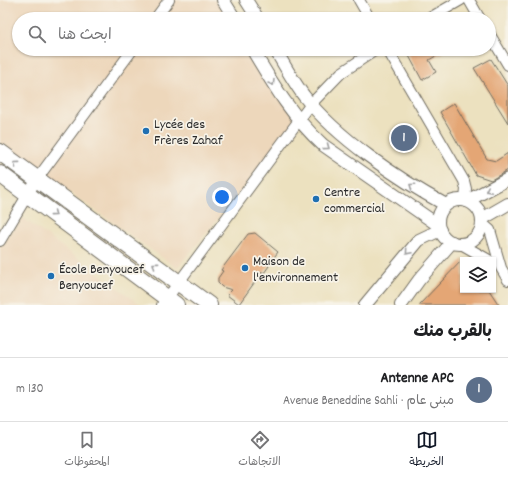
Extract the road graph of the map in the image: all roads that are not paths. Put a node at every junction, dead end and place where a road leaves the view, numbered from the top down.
1 (169, 0) edge
2 (223, 0) edge
3 (246, 0) edge
4 (359, 0) edge
5 (461, 0) edge
6 (469, 0) edge
7 (160, 12) edge
8 (231, 12) edge
9 (254, 12) edge
10 (366, 12) edge
11 (440, 12) edge
12 (476, 12) edge
13 (496, 45) edge
14 (128, 56) edge
15 (256, 56) edge
16 (279, 56) edge
17 (366, 56) edge
18 (391, 56) edge
19 (508, 65) edge
20 (311, 104) junction
21 (298, 121) junction
22 (0, 152) edge
23 (0, 174) edge
24 (37, 179) junction
25 (508, 179) edge
26 (29, 196) junction
27 (466, 200) junction
28 (508, 204) edge
29 (446, 205) junction
30 (482, 221) junction
31 (439, 228) junction
32 (0, 241) edge
33 (456, 243) junction
34 (484, 257) edge
35 (497, 265) edge
36 (508, 280) edge
37 (179, 282) junction
38 (168, 303) edge
39 (209, 305) edge
40 (365, 305) edge
41 (401, 305) edge

1 - 7 street
2 - 8 street
3 - 9 street
4 - 10 street
5 - 11 street
6 - 12 street
13 - 19 street
14 - 24 street
15 -> 21 street
16 - 20 street
17 - 20 street
18 - 27 street
20 - 21 street
29 -> 20 street
21 -> 31 street
21 - 37 street
24 -> 22 main road
23 - 26 main road
24 - 26 street
37 -> 24 main road
25 -> 27 street
26 - 32 street
26 -> 38 main road
27 - 29 street
27 - 30 street
28 - 30 street
29 - 31 street
30 - 33 street
30 - 35 street
31 - 33 street
31 -> 40 street
33 - 34 street
33 - 41 street
35 - 36 street
37 - 38 street
37 - 39 main road

